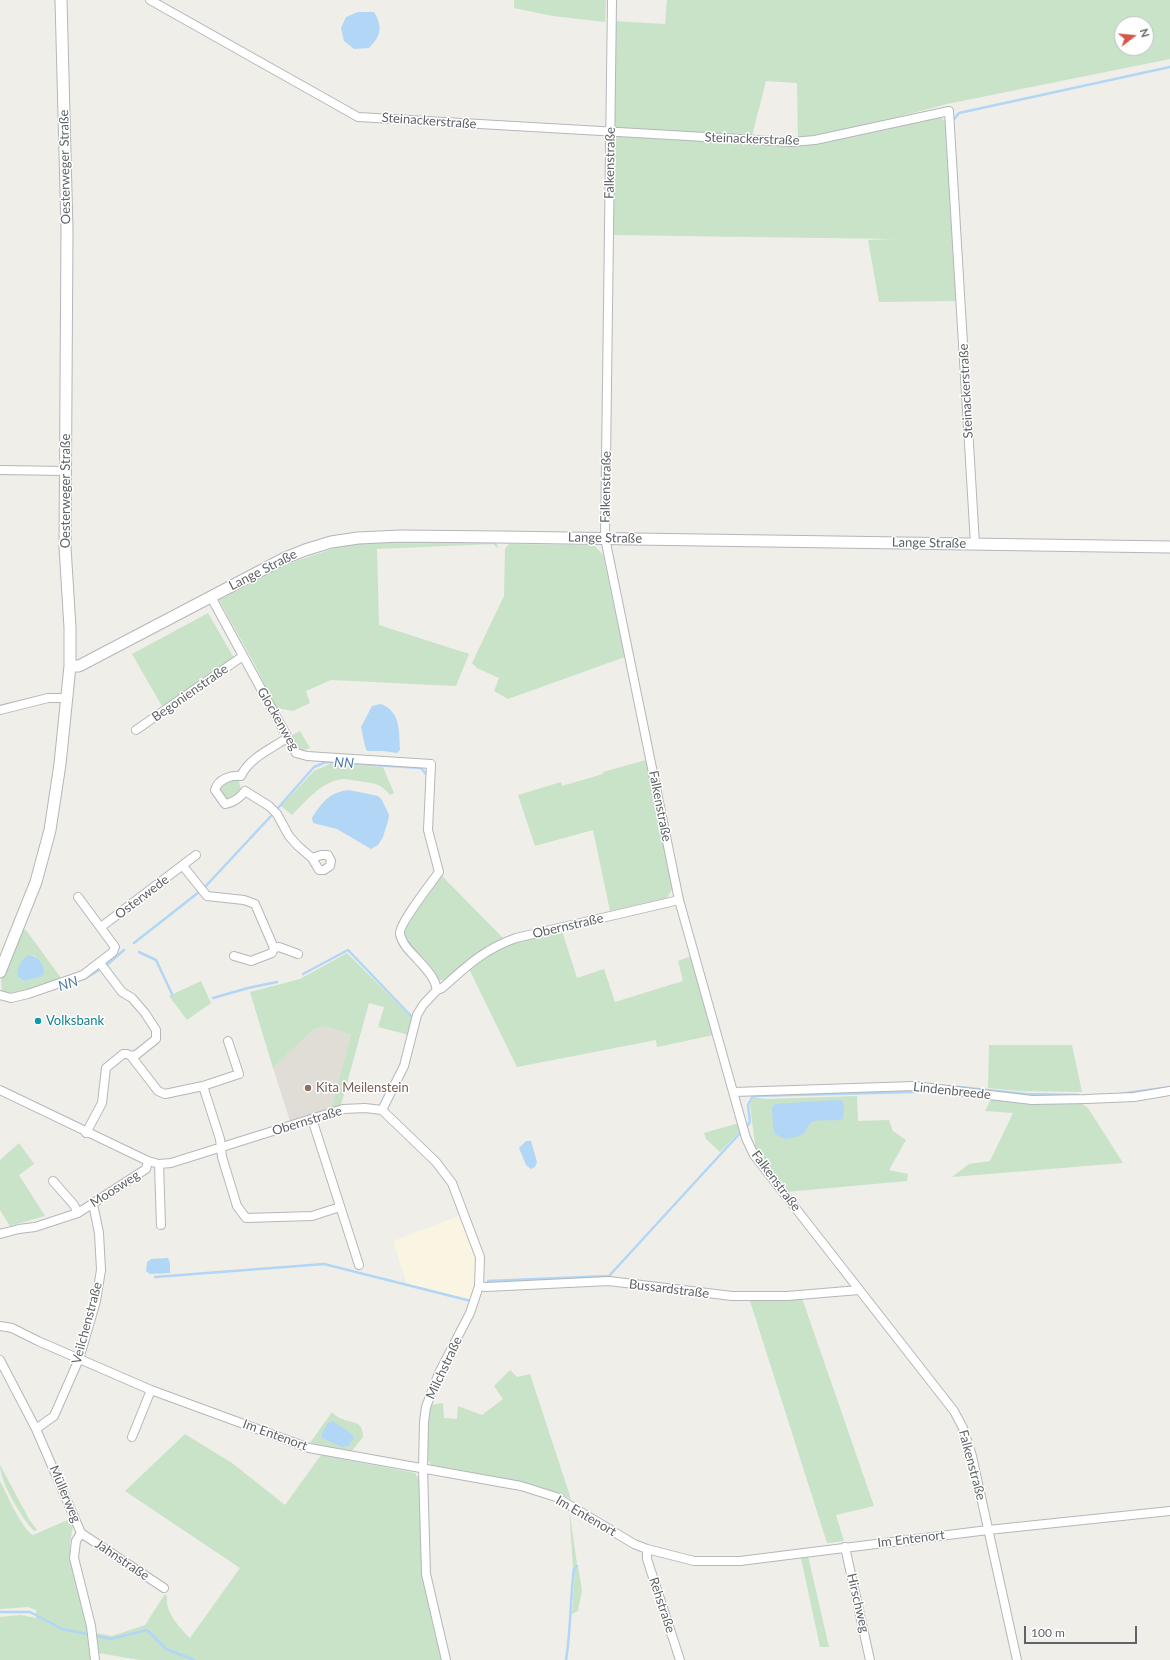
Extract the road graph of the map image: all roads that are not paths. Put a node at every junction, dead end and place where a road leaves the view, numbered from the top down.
1 (61, 0) edge
2 (150, 0) edge
3 (612, 0) edge
4 (611, 132) junction
5 (0, 470) edge
6 (66, 471) junction
7 (605, 538) junction
8 (975, 544) junction
9 (1170, 547) edge
10 (211, 597) junction
11 (243, 656) junction
12 (70, 666) junction
13 (67, 698) junction
14 (0, 710) edge
15 (136, 730) dead end
16 (287, 738) junction
17 (241, 776) junction
18 (245, 791) junction
19 (196, 855) dead end
20 (312, 858) dead end
21 (183, 866) junction
22 (78, 897) dead end
23 (679, 900) junction
24 (101, 927) junction
25 (274, 948) junction
26 (298, 954) dead end
27 (234, 956) dead end
28 (100, 963) junction
29 (0, 972) edge
30 (437, 990) junction
31 (0, 995) edge
32 (228, 1040) dead end
33 (131, 1056) junction
34 (203, 1086) junction
35 (0, 1090) edge
36 (1170, 1090) edge
37 (734, 1092) junction
38 (382, 1110) junction
39 (312, 1119) junction
40 (86, 1132) junction
41 (220, 1147) junction
42 (148, 1161) junction
43 (159, 1164) junction
44 (52, 1181) dead end
45 (93, 1204) junction
46 (340, 1207) junction
47 (78, 1213) junction
48 (161, 1225) dead end
49 (0, 1234) edge
50 (359, 1265) dead end
51 (479, 1286) junction
52 (859, 1290) junction
53 (0, 1326) edge
54 (79, 1359) junction
55 (0, 1360) edge
56 (150, 1390) junction
57 (36, 1429) junction
58 (132, 1437) dead end
59 (422, 1469) junction
60 (1170, 1511) edge
61 (988, 1530) junction
62 (81, 1533) junction
63 (846, 1547) junction
64 (647, 1549) junction
65 (164, 1588) dead end
66 (95, 1660) edge
67 (446, 1660) edge
68 (680, 1660) edge
69 (870, 1660) edge
70 (1017, 1660) edge

1 - 6 street, Oesterweger Straße
2 - 4 street, Steinackerstraße
3 - 4 street, Falkenstraße
4 - 7 street, Falkenstraße
4 - 8 street, Steinackerstraße
5 - 6 street
6 - 12 street, Oesterweger Straße
7 - 8 street, Lange Straße
7 - 10 street, Lange Straße
7 - 23 street, Falkenstraße
8 - 9 street, Lange Straße
10 - 11 street, Glockenweg
10 - 12 street, Lange Straße
11 - 15 street, Begonienstraße
11 - 16 street, Glockenweg
12 - 13 street, Oesterweger Straße
13 - 14 street
13 - 29 street, Oesterweger Straße
16 - 17 street
16 - 30 street, Glockenweg
17 - 18 street
17 - 18 street
18 - 20 street
19 - 21 street, Osterwede
21 - 24 street, Osterwede
21 - 25 street
22 - 24 street, Osterwede
23 - 30 street, Obernstraße
23 - 37 street, Falkenstraße
24 - 28 street, Osterwede
25 - 26 street
25 - 27 street
28 - 31 street, Osterwede
28 - 33 street
30 - 38 street, Obernstraße
32 - 34 street
33 - 34 street
33 - 40 street
34 - 41 street
35 - 40 street, Obernstraße
36 - 37 street, Lindenbreede
37 - 52 street, Falkenstraße
38 - 39 street, Obernstraße
38 - 51 street, Milchstraße
39 - 41 street, Obernstraße
39 - 46 street
40 - 42 street, Obernstraße
41 - 43 street, Obernstraße
41 - 46 street
42 - 43 street, Obernstraße
42 - 45 street, Moosweg
43 - 48 street
44 - 47 street, Moosweg
45 - 47 street, Moosweg
45 - 54 street, Veilchenstraße
46 - 50 street
47 - 49 street, Moosweg
51 - 52 street, Bussardstraße
51 - 59 street, Milchstraße
52 - 61 street, Falkenstraße
53 - 54 street, Im Entenort
54 - 56 street, Im Entenort
54 - 57 street, Veilchenstraße
55 - 57 street, Müllerweg
56 - 58 street
56 - 59 street, Im Entenort
57 - 62 street, Müllerweg
59 - 64 street, Im Entenort
59 - 67 street, Milchstraße
60 - 61 street, Im Entenort
61 - 63 street, Im Entenort
61 - 70 street, Falkenstraße
62 - 65 street, Jahnstraße
62 - 66 street, Müllerweg
63 - 64 street, Im Entenort
63 - 69 street, Hirschweg
64 - 68 street, Rehstraße

